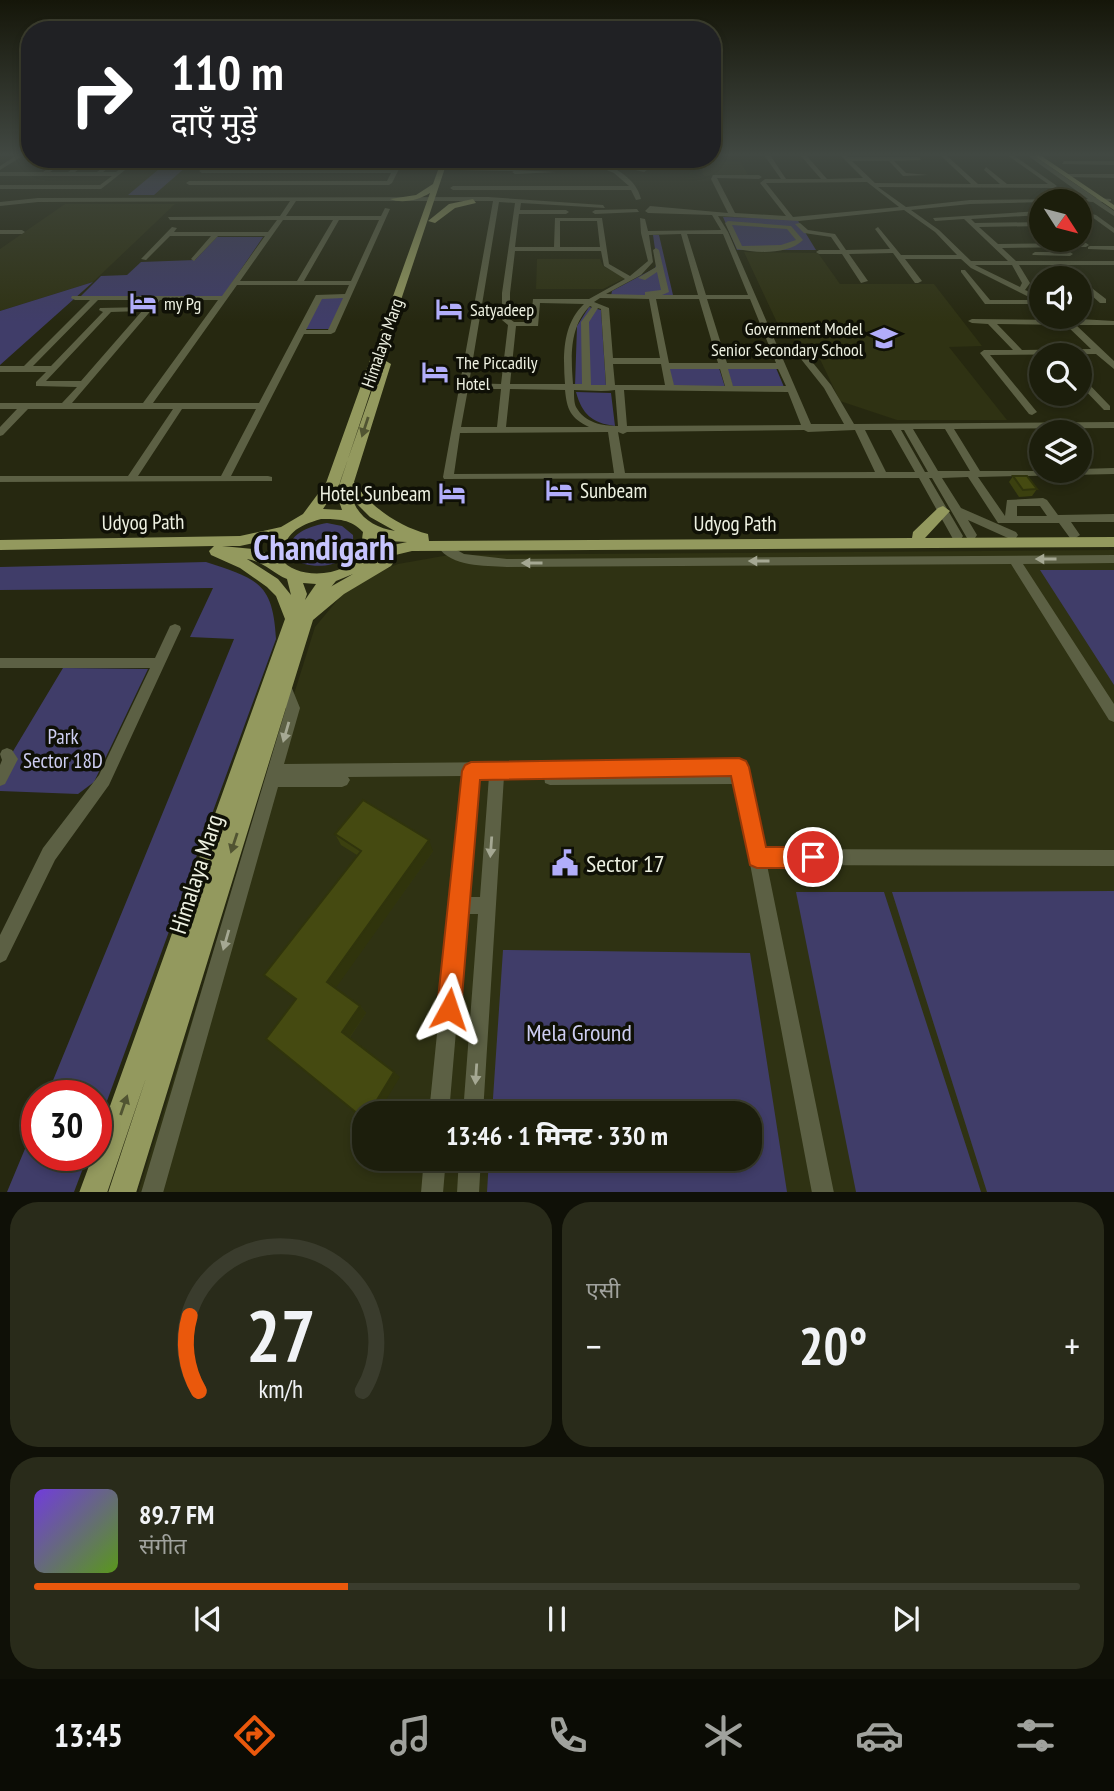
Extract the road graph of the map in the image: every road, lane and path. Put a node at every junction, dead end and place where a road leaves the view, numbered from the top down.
1 (287, 211) edge
2 (386, 211) edge
3 (431, 211) edge
4 (494, 211) edge
5 (573, 211) edge
6 (641, 211) edge
7 (665, 211) edge
8 (730, 211) edge
9 (786, 211) edge
10 (871, 211) edge
11 (906, 211) edge
12 (516, 212) joint
13 (1029, 213) edge
14 (285, 214) junction
15 (714, 214) junction
16 (733, 216) junction
17 (1092, 216) edge
18 (184, 218) junction
19 (337, 218) junction
20 (383, 218) junction
21 (966, 218) junction
22 (935, 219) dead end
23 (794, 220) junction
24 (1018, 224) junction
25 (1029, 224) edge
26 (758, 225) junction
27 (974, 225) junction
28 (993, 225) junction
29 (878, 229) dead end
30 (1114, 230) edge
31 (0, 232) edge
32 (22, 232) dead end
33 (683, 232) junction
34 (725, 232) junction
35 (1001, 232) dead end
36 (1026, 232) dead end
37 (648, 233) junction
38 (169, 234) junction
39 (216, 234) junction
40 (270, 234) junction
41 (1009, 239) dead end
42 (996, 246) junction
43 (1017, 246) junction
44 (1029, 246) edge
45 (769, 247) junction
46 (1092, 247) edge
47 (1114, 248) edge
48 (512, 249) junction
49 (557, 249) junction
50 (603, 249) junction
51 (1092, 250) edge
52 (819, 251) dead end
53 (844, 251) junction
54 (897, 254) junction
55 (1004, 254) junction
56 (1070, 254) joint
57 (962, 257) junction
58 (144, 259) dead end
59 (194, 259) dead end
60 (969, 263) junction
61 (1014, 263) junction
62 (1058, 263) junction
63 (1080, 263) junction
64 (1112, 264) edge
65 (1061, 266) edge
66 (660, 268) junction
67 (963, 271) dead end
68 (630, 279) junction
69 (864, 281) dead end
70 (918, 281) dead end
71 (235, 283) junction
72 (299, 283) junction
73 (353, 283) junction
74 (1022, 289) junction
75 (1092, 291) edge
76 (1029, 293) edge
77 (347, 296) junction
78 (650, 296) junction
79 (702, 297) junction
80 (752, 297) junction
81 (75, 298) dead end
82 (96, 298) junction
83 (158, 298) junction
84 (224, 298) junction
85 (593, 301) junction
86 (1029, 301) edge
87 (1103, 301) dead end
88 (149, 309) junction
89 (85, 310) junction
90 (109, 310) junction
91 (1029, 320) edge
92 (972, 321) dead end
93 (990, 321) junction
94 (1092, 322) edge
95 (1114, 323) edge
96 (512, 324) junction
97 (1075, 329) edge
98 (300, 332) junction
99 (797, 349) dead end
100 (1092, 351) edge
101 (1099, 351) junction
102 (1018, 352) junction
103 (1029, 353) edge
104 (609, 361) junction
105 (665, 363) junction
106 (1114, 365) edge
107 (723, 366) junction
108 (781, 366) junction
109 (0, 369) edge
110 (26, 369) junction
111 (53, 369) junction
112 (85, 384) junction
113 (463, 386) junction
114 (505, 388) junction
115 (570, 389) junction
116 (587, 389) junction
117 (615, 389) junction
118 (670, 389) junction
119 (730, 389) junction
120 (791, 389) junction
121 (1092, 392) edge
122 (0, 406) edge
123 (25, 406) junction
124 (65, 406) junction
125 (146, 406) junction
126 (179, 406) junction
127 (261, 406) junction
128 (1107, 408) dead end
129 (1032, 412) dead end
130 (1109, 425) edge
131 (901, 427) junction
132 (948, 427) junction
133 (855, 428) junction
134 (601, 429) junction
135 (808, 429) junction
136 (456, 430) junction
137 (501, 430) junction
138 (618, 431) junction
139 (0, 433) edge
140 (1114, 436) edge
141 (1114, 471) edge
142 (974, 474) junction
143 (882, 475) junction
144 (923, 475) junction
145 (935, 475) junction
146 (620, 476) junction
147 (0, 479) edge
148 (131, 479) junction
149 (224, 479) junction
150 (268, 479) dead end
151 (340, 483) junction
152 (950, 511) junction
153 (351, 516) junction
154 (308, 518) junction
155 (1114, 518) edge
156 (1059, 519) junction
157 (368, 527) junction
158 (1012, 528) junction
159 (285, 531) junction
160 (964, 535) junction
161 (1074, 535) junction
162 (1114, 535) edge
163 (918, 536) junction
164 (1114, 542) edge
165 (435, 543) junction
166 (0, 545) edge
167 (209, 546) junction
168 (0, 554) edge
169 (1015, 559) junction
170 (1114, 559) edge
171 (275, 562) junction
172 (359, 562) junction
173 (331, 577) junction
174 (294, 578) junction
175 (299, 620) junction
176 (175, 629) dead end
177 (0, 663) edge
178 (159, 663) junction
179 (284, 685) junction
180 (1114, 716) edge
181 (7, 755) dead end
182 (273, 775) junction
183 (471, 775) junction
184 (496, 775) junction
185 (0, 779) edge
186 (757, 857) junction
187 (1114, 858) edge
188 (459, 905) junction
189 (487, 906) junction
190 (0, 952) edge
191 (440, 1101) edge
192 (474, 1101) edge
193 (434, 1171) edge
194 (469, 1171) edge
195 (93, 1192) edge
196 (122, 1192) edge
197 (152, 1192) edge
198 (432, 1192) edge
199 (468, 1192) edge
200 (823, 1192) edge

1 - 14 street
2 - 20 street
3 - 151 main road, Himalaya Marg
4 - 113 street
5 - 12 street
6 - 37 street
7 - 15 street
8 - 16 street
9 - 23 street
10 - 23 street
11 - 57 street
12 - 48 street
13 - 21 street
14 - 18 street
14 - 18 street
14 - 19 street
14 - 40 street
15 - 16 street
15 - 34 street
16 - 23 street
17 - 30 street
18 - 38 street
19 - 20 street
19 - 72 street
20 - 73 street
21 - 22 street
21 - 27 street
23 - 53 street
24 - 25 street
24 - 28 street
24 - 36 street
26 - 45 street
26 - 45 street
26 - 45 street
27 - 28 street
27 - 42 street
28 - 35 street
29 - 54 street
31 - 32 street
33 - 34 street
33 - 37 street
33 - 79 street
34 - 80 street
37 - 66 street
37 - 68 street
38 - 39 street
38 - 58 street
39 - 40 street
39 - 59 street
40 - 71 street
41 - 43 street
42 - 43 street
42 - 55 street
43 - 44 street
46 - 47 street
48 - 49 street
48 - 96 street
49 - 50 street
49 - 50 street
50 - 68 street
51 - 64 street
52 - 53 street
53 - 54 street
53 - 69 street
54 - 57 street
54 - 70 street
55 - 56 street
55 - 61 street
56 - 63 street
57 - 60 street
60 - 61 street
60 - 74 street
61 - 62 street
61 - 74 street
62 - 63 street
62 - 65 street
63 - 64 street
66 - 78 street
66 - 78 street
67 - 86 street
68 - 85 street
71 - 72 street
71 - 84 street
72 - 73 street
73 - 77 street
74 - 76 street
75 - 87 street
77 - 98 street
77 - 98 street
78 - 79 street
78 - 85 street
78 - 105 street
79 - 80 street
79 - 107 street
80 - 108 street
81 - 82 street
82 - 83 street
82 - 89 street
83 - 84 street
83 - 88 street
84 - 125 street
85 - 96 street
85 - 104 street
85 - 115 street
85 - 116 street
88 - 90 street
88 - 112 street
89 - 90 street
89 - 110 street
90 - 111 street
91 - 93 street
92 - 93 street
93 - 102 street
94 - 95 street
96 - 114 street
97 - 101 street
98 - 127 street
99 - 133 street
100 - 101 street
101 - 106 street
102 - 103 street
102 - 129 street
104 - 105 street
104 - 117 street
105 - 107 street
105 - 118 street
107 - 108 street
107 - 119 street
108 - 120 street
109 - 110 street
110 - 111 street
111 - 112 street
112 - 124 street
113 - 114 street
113 - 136 street
114 - 115 street
114 - 137 street
115 - 116 street
115 - 134 street
116 - 117 street
117 - 118 street
117 - 138 street
118 - 119 street
119 - 120 street
120 - 135 street
121 - 128 street
122 - 123 street
123 - 124 street
123 - 139 street
124 - 125 street
125 - 126 street
126 - 127 street
126 - 148 street
127 - 149 street
130 - 132 street
130 - 140 street
131 - 132 street
131 - 133 street
131 - 144 street
131 - 145 street
132 - 142 street
133 - 135 street
133 - 143 street
134 - 137 street
134 - 138 street
135 - 138 street
136 - 137 street
136 - 146 street
138 - 146 street
141 - 142 street
142 - 145 street
142 - 158 street
143 - 144 street
143 - 146 street
144 - 145 street
144 - 152 street
145 - 152 street
147 - 148 street
148 - 149 street
149 - 150 street
151 - 153 main road, Himalaya Marg
151 - 154 main road, Himalaya Marg
151 - 165 main road
151 - 167 main road
152 - 158 street
152 - 160 street
152 - 163 main road
153 - 154 main road
153 - 157 main road
154 - 159 main road
155 - 156 street
156 - 158 street
156 - 158 street
156 - 161 street
157 - 165 main road, Udyog Path
157 - 172 main road
158 - 160 main road, Udyog Path
158 - 161 main road, Udyog Path
159 - 167 main road, Udyog Path
159 - 171 main road
160 - 163 main road, Udyog Path
161 - 162 main road, Udyog Path
163 - 165 main road, Udyog Path
164 - 165 main road, Udyog Path
169 -> 165 street
165 - 172 main road, Udyog Path
165 - 175 main road
166 - 167 main road, Udyog Path
167 - 168 main road, Udyog Path
167 - 171 main road, Udyog Path
167 - 175 main road
170 -> 169 street
169 - 180 street
171 - 174 main road
172 - 173 main road
173 - 174 main road
173 - 175 main road, Himalaya Marg
174 - 175 main road, Himalaya Marg
175 - 179 main road, Himalaya Marg
195 -> 175 main road, Himalaya Marg
176 - 178 street
177 - 178 street
178 - 190 street
179 -> 182 street
179 -> 196 main road, Himalaya Marg
181 - 185 street
182 - 183 street
182 -> 197 street
183 - 184 street
183 - 188 street
184 - 186 street
184 -> 189 street
186 - 187 street
186 - 200 street
188 - 189 street
188 - 191 street
189 -> 192 street
193 - 198 street
194 - 199 street

